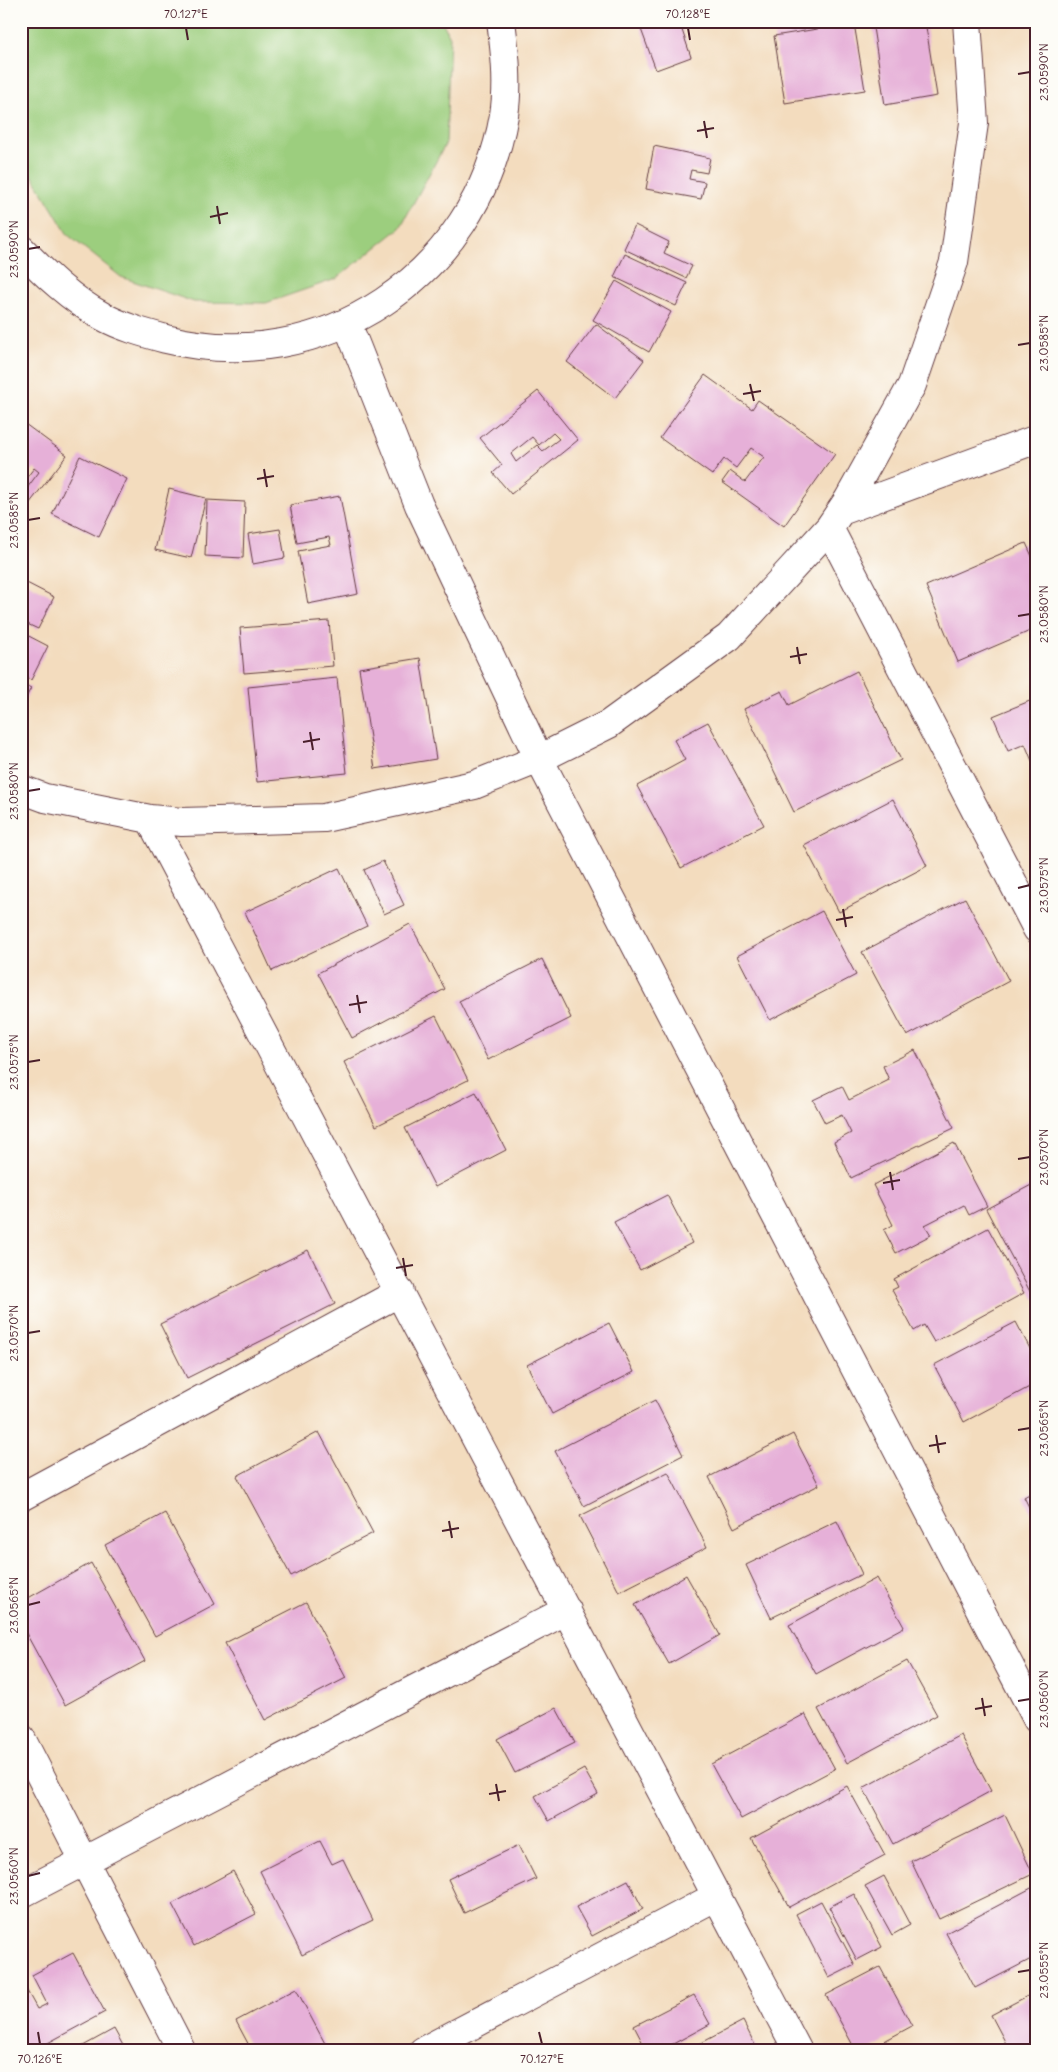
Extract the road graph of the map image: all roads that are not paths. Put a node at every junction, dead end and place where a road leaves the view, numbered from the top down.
1 (501, 21) edge
2 (967, 21) edge
3 (21, 249) edge
4 (347, 323) junction
5 (1037, 439) edge
6 (835, 519) junction
7 (539, 760) junction
8 (21, 789) edge
9 (150, 819) junction
10 (1037, 930) edge
11 (400, 1292) junction
12 (21, 1497) edge
13 (567, 1610) junction
14 (1037, 1719) edge
15 (21, 1738) edge
16 (85, 1861) junction
17 (21, 1894) edge
18 (717, 1896) junction
19 (182, 2051) edge
20 (423, 2051) edge
21 (798, 2051) edge

1 - 4 street
2 - 6 street
3 - 4 street
4 - 7 street
5 - 6 street
6 - 7 street
6 - 10 street
7 - 9 street
7 - 14 street
8 - 9 street
9 - 11 street
11 - 12 street
11 - 13 street
13 - 16 street
13 - 18 street
15 - 16 street
16 - 17 street
16 - 19 street
18 - 20 street
18 - 21 street

